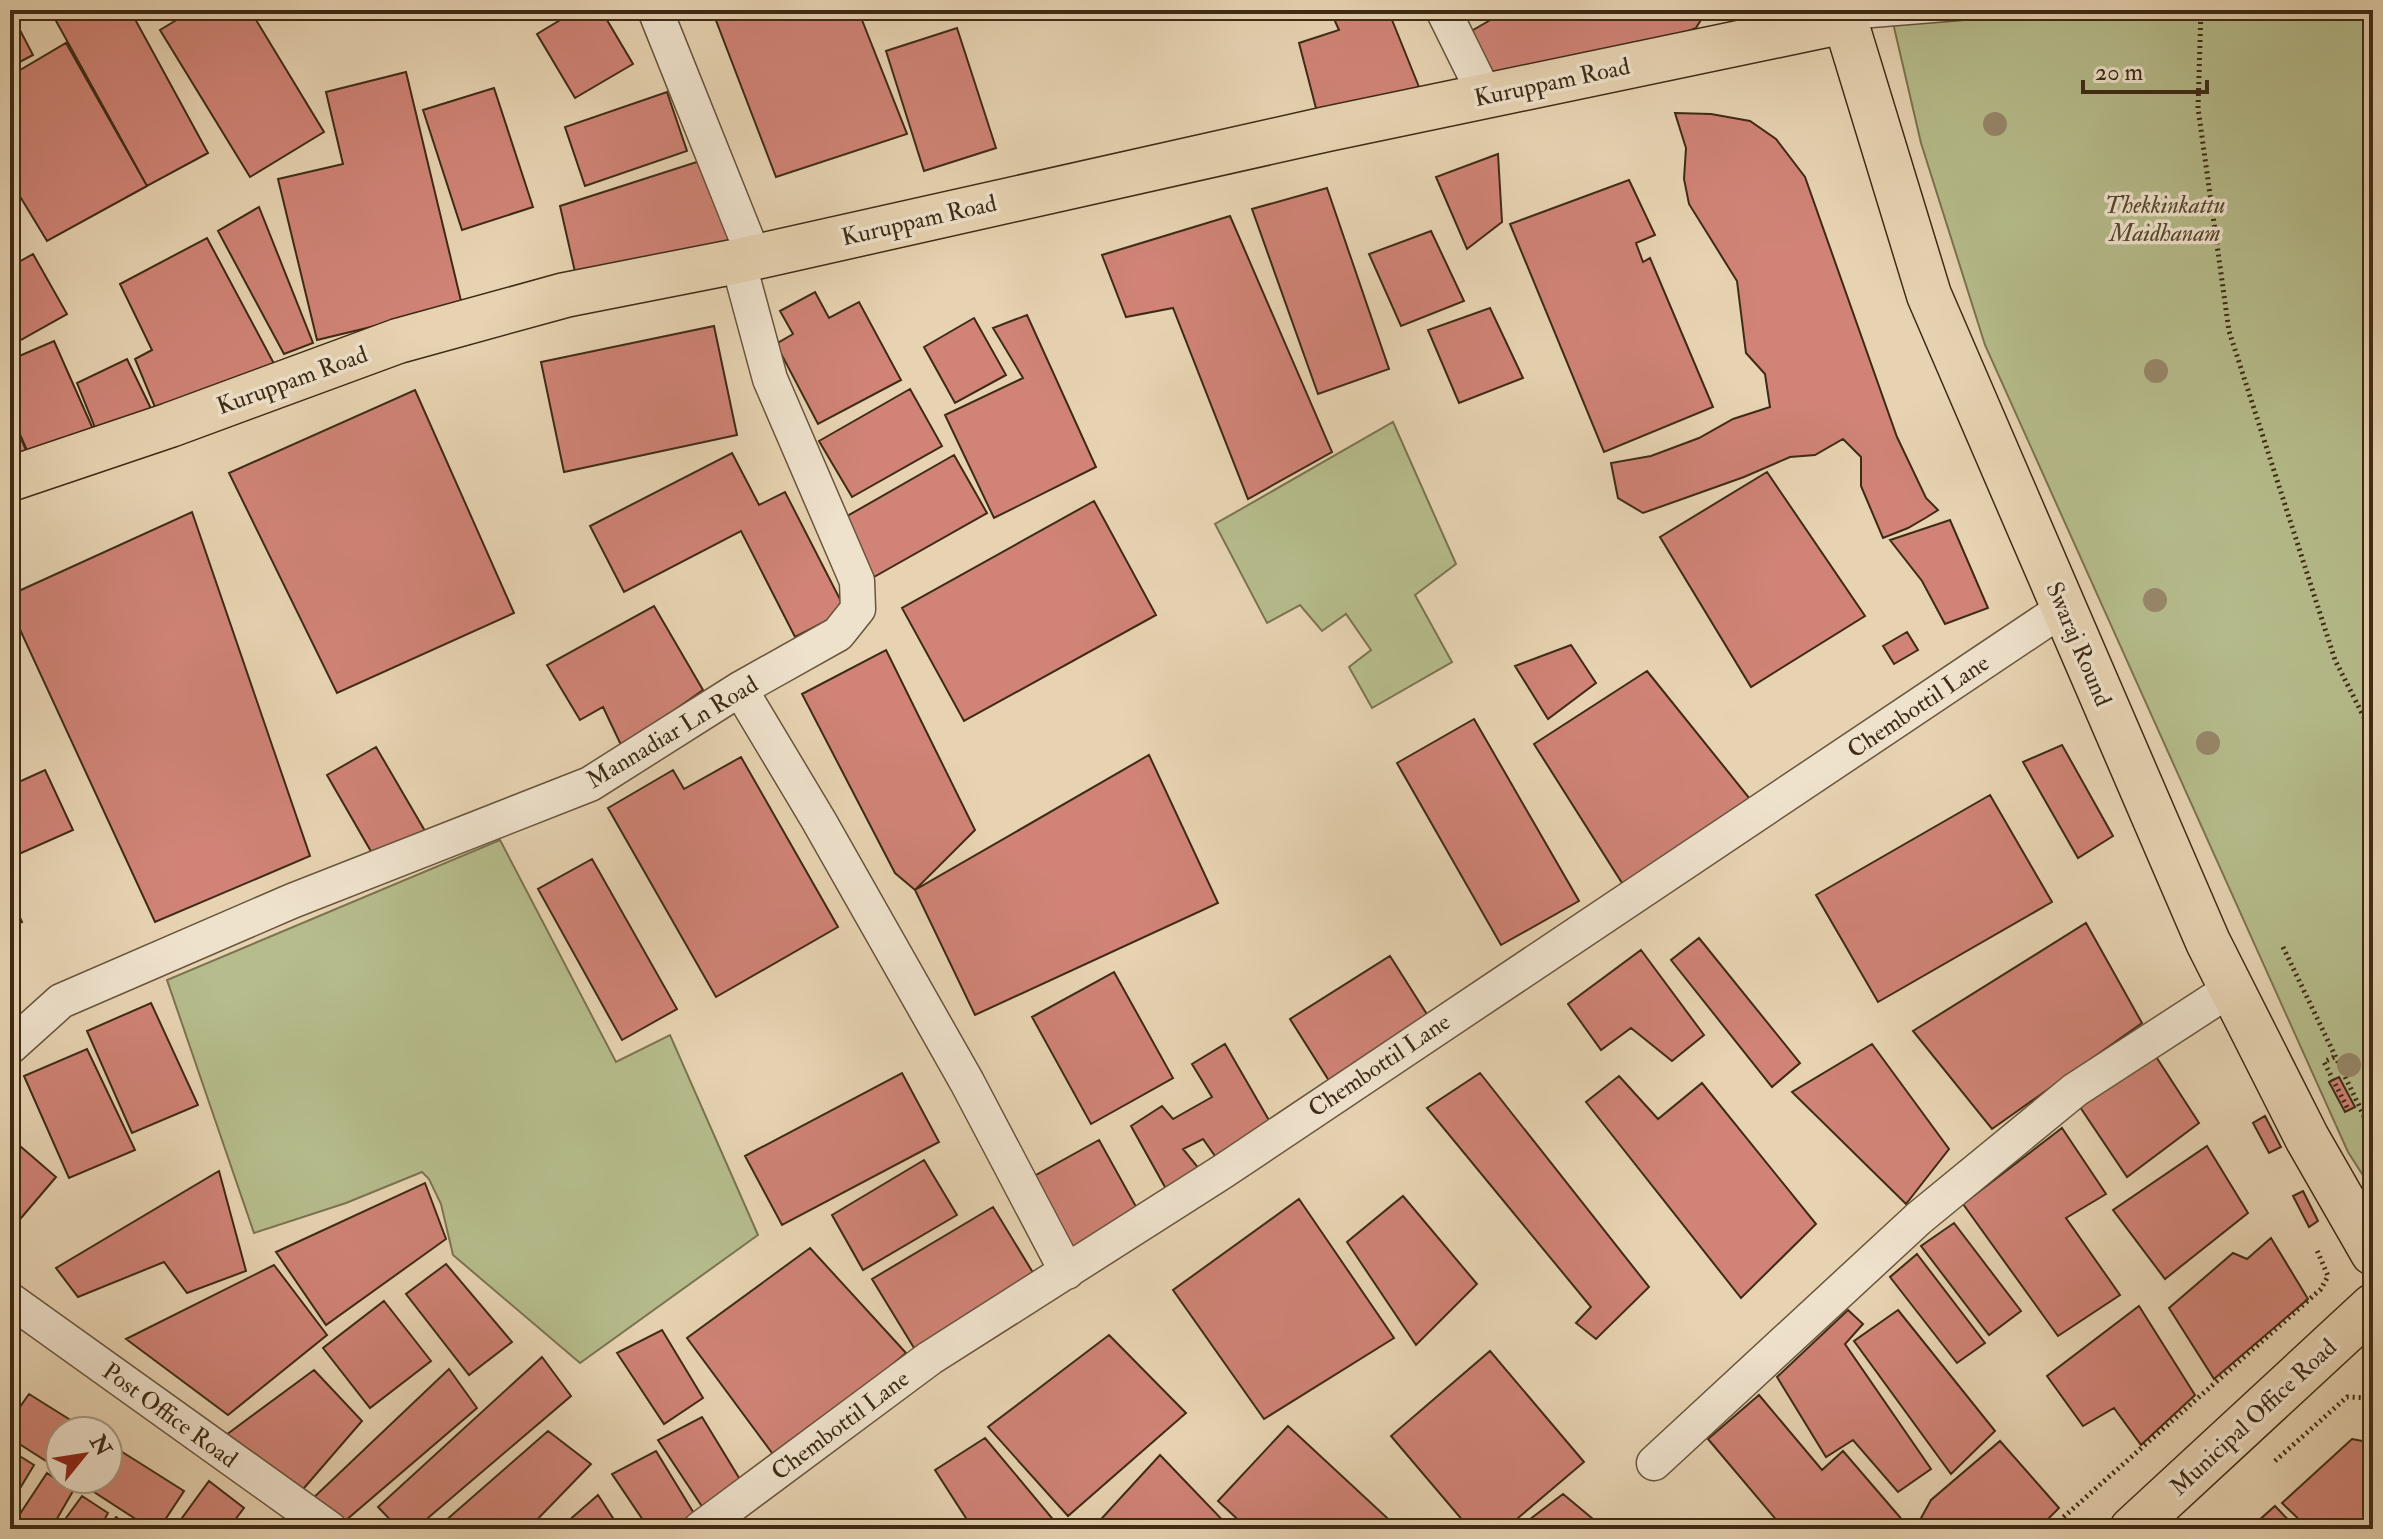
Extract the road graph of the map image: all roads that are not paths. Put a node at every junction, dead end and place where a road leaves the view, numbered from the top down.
1 (655, 10) edge
2 (1443, 10) edge
3 (1982, 10) edge
4 (1844, 16) edge
5 (1485, 95) junction
6 (746, 259) junction
7 (10, 479) edge
8 (2064, 608) junction
9 (740, 689) junction
10 (2232, 988) junction
11 (10, 1047) edge
12 (2373, 1253) edge
13 (1067, 1272) junction
14 (10, 1300) edge
15 (2373, 1306) edge
16 (1654, 1463) dead end
17 (330, 1529) edge
18 (700, 1529) edge
19 (2132, 1529) edge

1 - 6 street, Mannadiar Ln Road
2 - 5 street
3 - 4 lane
4 - 5 main road, Kuruppam Road
4 - 8 main road, Swaraj Round
5 - 6 main road, Kuruppam Road
6 - 7 main road, Kuruppam Road
6 - 9 street, Mannadiar Ln Road
8 - 10 main road, Swaraj Round
8 - 13 street, Chembottil Lane
9 - 11 street, Mannadiar Ln Road
9 - 13 street
10 - 12 main road, Swaraj Round
10 - 16 street
13 - 18 street, Chembottil Lane
14 - 17 street, Post Office Road
15 - 19 main road, Municipal Office Road

